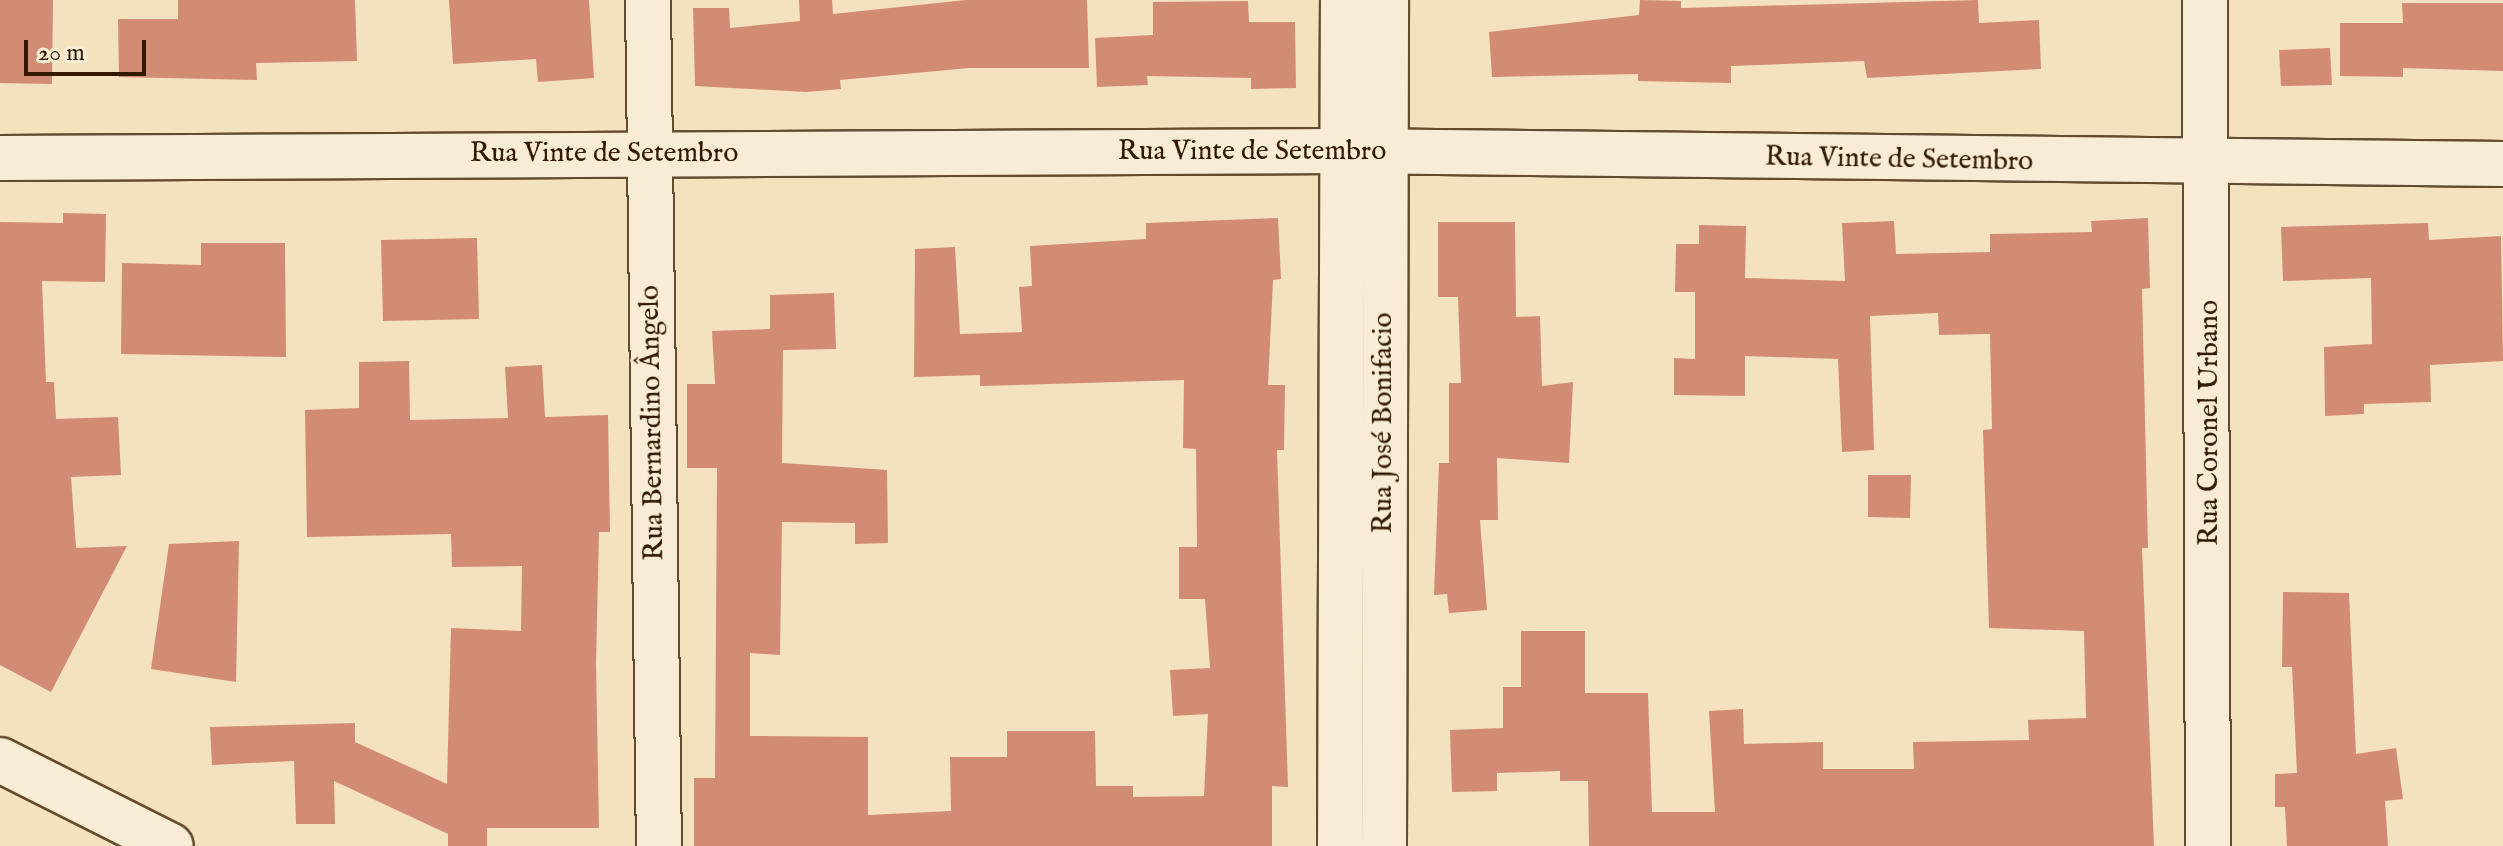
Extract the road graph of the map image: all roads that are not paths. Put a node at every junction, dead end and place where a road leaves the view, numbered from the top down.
1 (648, 0) edge
2 (1343, 0) edge
3 (1386, 0) edge
4 (2205, 0) edge
5 (1364, 152) junction
6 (649, 154) junction
7 (0, 158) edge
8 (2503, 164) edge
9 (2211, 165) junction
10 (0, 760) edge
11 (171, 846) edge
12 (659, 846) edge
13 (1340, 846) edge
14 (1384, 846) edge
15 (2208, 846) edge

1 - 6 street, Rua Bernardino Ângelo
2 - 5 street, Rua José Bonifacio
3 - 5 street, Rua José Bonifacio
4 - 9 street, Rua Coronel Urbano
5 - 6 street, Rua Vinte de Setembro
5 - 9 street, Rua Vinte de Setembro
5 - 13 street, Rua José Bonifacio
5 - 14 street, Rua José Bonifacio
6 - 7 street, Rua Vinte de Setembro
6 - 12 street, Rua Bernardino Ângelo
8 - 9 street, Rua Vinte de Setembro
9 - 15 street, Rua Coronel Urbano
10 - 11 street

